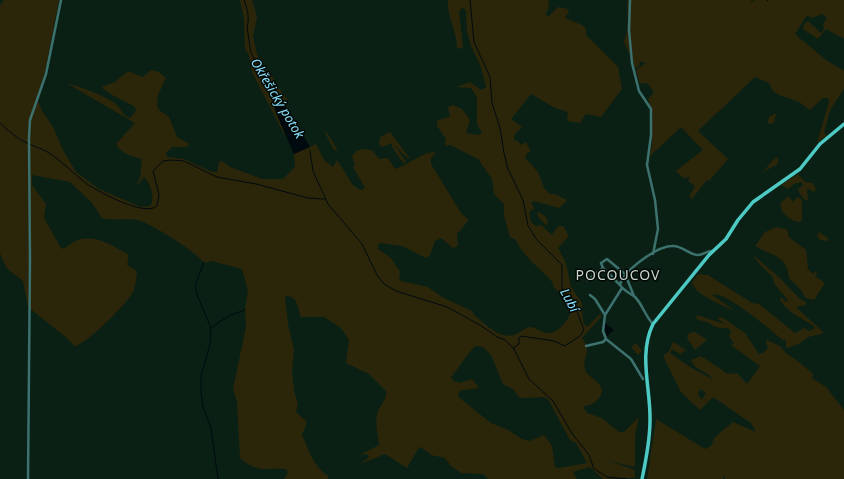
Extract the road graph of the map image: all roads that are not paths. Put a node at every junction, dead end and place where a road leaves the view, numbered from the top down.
1 (61, 0) edge
2 (630, 0) edge
3 (844, 124) edge
4 (713, 251) junction
5 (653, 254) junction
6 (603, 268) junction
7 (625, 274) junction
8 (588, 280) dead end
9 (621, 287) junction
10 (590, 295) dead end
11 (634, 296) junction
12 (605, 315) junction
13 (652, 324) junction
14 (606, 339) junction
15 (586, 346) dead end
16 (643, 379) dead end
17 (28, 479) edge
18 (642, 479) edge

1 - 17 street
2 - 5 street
3 - 4 main road
4 - 5 street
4 - 13 main road
5 - 7 street
6 - 7 street
6 - 8 street
6 - 9 street
7 - 9 street
7 - 11 street
9 - 11 street
9 - 12 street
10 - 12 street
11 - 13 street
12 - 14 street
13 - 18 main road
14 - 15 street
14 - 16 street

